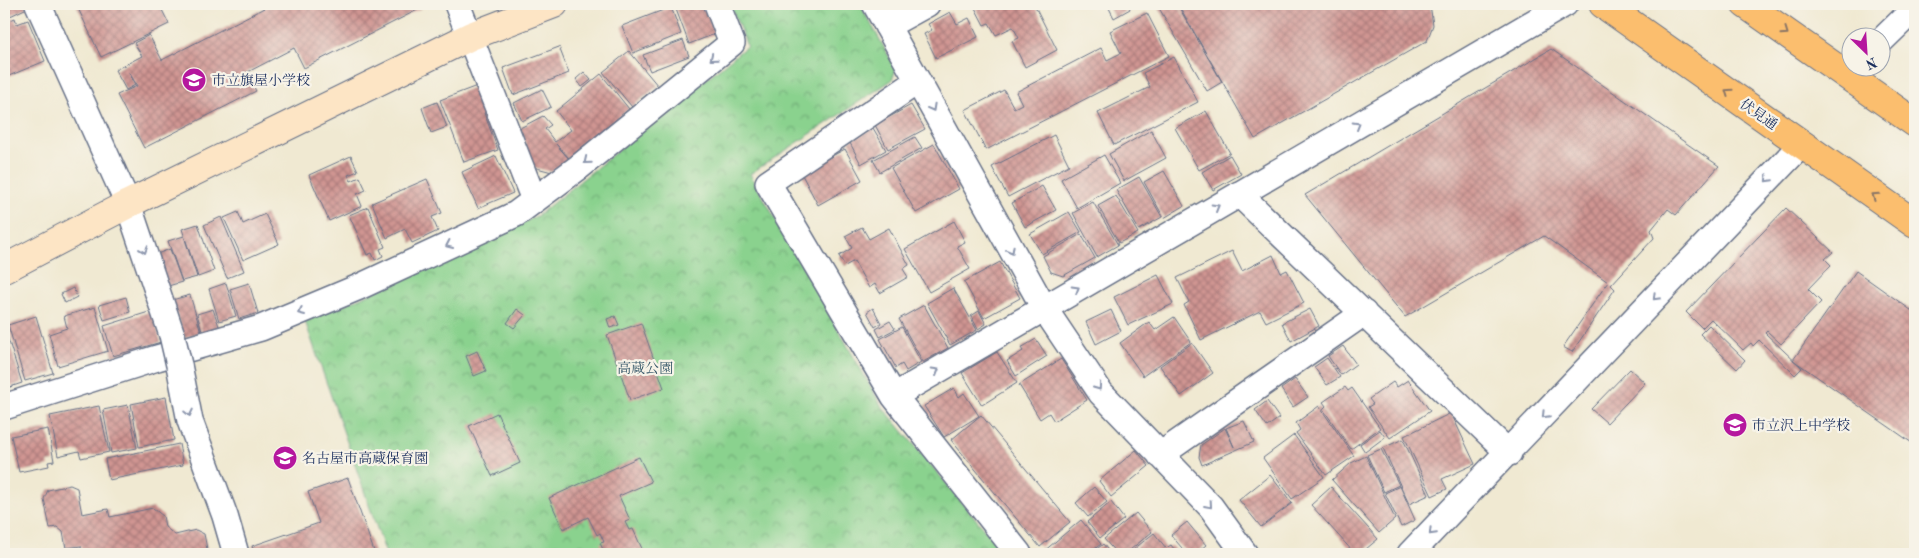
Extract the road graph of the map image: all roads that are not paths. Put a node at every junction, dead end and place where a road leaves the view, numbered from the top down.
1 (38, 4) edge
2 (458, 4) edge
3 (554, 4) edge
4 (716, 4) edge
5 (875, 4) edge
6 (926, 4) edge
7 (1565, 4) edge
8 (1603, 4) edge
9 (1745, 4) edge
10 (1915, 8) edge
11 (887, 26) junction
12 (1892, 30) edge
13 (471, 36) junction
14 (1842, 66) edge
15 (1858, 78) edge
16 (918, 81) junction
17 (1915, 124) edge
18 (1802, 144) junction
19 (1239, 194) junction
20 (534, 200) junction
21 (128, 204) junction
22 (1915, 224) edge
23 (4, 269) edge
24 (1044, 308) junction
25 (1364, 313) junction
26 (894, 396) junction
27 (4, 407) edge
28 (1509, 453) junction
29 (1160, 455) junction
30 (236, 554) edge
31 (1019, 554) edge
32 (1245, 554) edge
33 (1410, 554) edge

1 - 21 street
2 - 13 street
3 - 13 street
4 -> 20 street
5 - 11 street
6 - 11 street
19 -> 7 street
18 -> 8 highway, 伏見通
9 -> 14 highway
10 - 12 street
11 - 16 street
13 - 20 street
13 - 21 street
15 - 17 highway
16 -> 24 street
16 - 26 street
22 -> 18 highway, 伏見通
18 -> 28 street
24 -> 19 street
19 - 25 street
20 -> 27 street
21 - 23 street
21 -> 30 street, bridge
26 -> 24 street
24 -> 29 street
25 - 28 street
25 - 29 street
26 - 31 street
28 -> 33 street
29 -> 32 street

